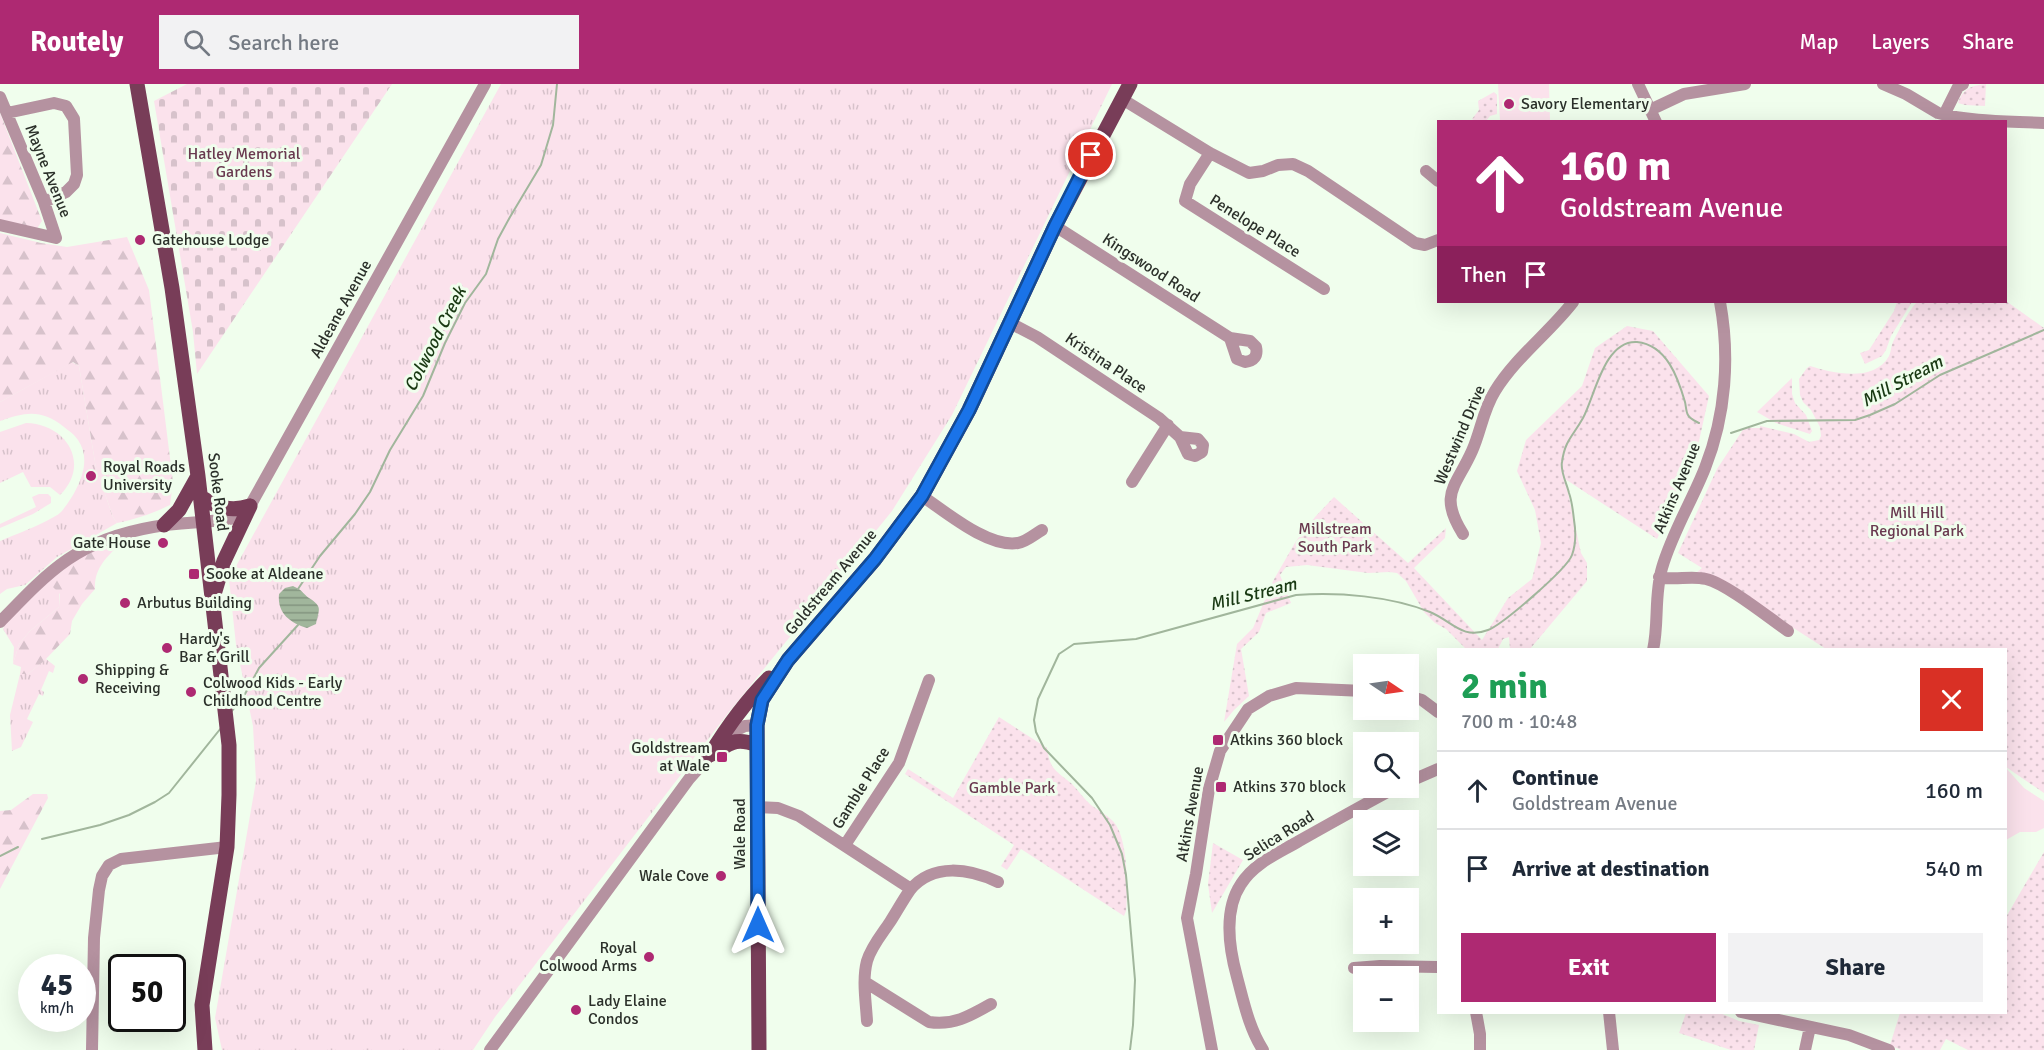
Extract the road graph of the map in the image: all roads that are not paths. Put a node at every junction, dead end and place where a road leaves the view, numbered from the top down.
1 (137, 84) edge
2 (485, 84) edge
3 (1130, 84) edge
4 (1638, 84) edge
5 (1745, 84) edge
6 (1963, 84) edge
7 (1890, 85) edge
8 (1712, 86) edge
9 (1696, 88) edge
10 (0, 97) edge
11 (1122, 99) junction
12 (7, 114) junction
13 (1653, 116) edge
14 (1938, 117) edge
15 (1963, 120) edge
16 (2007, 121) edge
17 (2044, 123) edge
18 (1210, 153) junction
19 (1426, 171) dead end
20 (1437, 181) edge
21 (44, 202) junction
22 (0, 225) edge
23 (1055, 226) junction
24 (1437, 240) edge
25 (1324, 289) dead end
26 (1572, 303) edge
27 (1720, 303) edge
28 (1010, 322) junction
29 (1230, 338) dead end
30 (1168, 425) junction
31 (1180, 437) dead end
32 (198, 476) junction
33 (1132, 482) dead end
34 (922, 496) junction
35 (201, 497) junction
36 (250, 506) junction
37 (205, 523) junction
38 (164, 525) junction
39 (1042, 530) dead end
40 (1463, 534) dead end
41 (1659, 577) junction
42 (212, 603) junction
43 (0, 621) edge
44 (1788, 631) dead end
45 (1653, 648) edge
46 (788, 660) junction
47 (929, 680) dead end
48 (1353, 690) edge
49 (1419, 699) edge
50 (1437, 711) edge
51 (757, 725) junction
52 (757, 746) junction
53 (710, 755) junction
54 (1437, 769) edge
55 (1419, 777) edge
56 (1377, 798) edge
57 (757, 807) junction
58 (845, 845) junction
59 (226, 847) junction
60 (998, 882) dead end
61 (911, 889) junction
62 (1419, 967) edge
63 (1437, 967) edge
64 (865, 982) junction
65 (991, 1004) dead end
66 (1476, 1014) edge
67 (1609, 1014) edge
68 (1750, 1014) edge
69 (867, 1021) dead end
70 (1810, 1027) junction
71 (92, 1050) edge
72 (205, 1050) edge
73 (490, 1050) edge
74 (759, 1050) edge
75 (1212, 1050) edge
76 (1263, 1050) edge
77 (1480, 1050) edge
78 (1613, 1050) edge
79 (1805, 1050) edge
80 (1889, 1050) edge

1 - 32 main road, Sooke Road
2 - 36 street, Aldeane Avenue
3 - 11 main road, Goldstream Avenue
4 - 13 street
5 - 8 street
6 - 14 street
7 - 14 street
8 - 9 street
9 - 13 street
10 - 12 street, Mayne Avenue
11 - 18 street
11 - 23 main road, Goldstream Avenue
12 - 21 street, Mayne Avenue
12 - 21 street
14 - 15 street
16 - 17 street
18 - 24 street
18 - 25 street, Penelope Place
19 - 20 street
21 - 22 street, Mayne Avenue
23 - 28 main road, Goldstream Avenue
23 - 29 street, Kingswood Road
26 - 40 street, Westwind Drive
27 - 41 street, Atkins Avenue
28 - 30 street, Kristina Place
28 - 34 main road, Goldstream Avenue
30 - 31 street, Kristina Place
30 - 33 street
32 - 35 main road, Sooke Road
32 - 38 main road
34 - 39 street
34 - 46 main road, Goldstream Avenue
35 - 36 main road
35 - 37 main road, Sooke Road
36 - 37 street
36 - 42 main road
37 - 38 street
37 - 42 main road, Sooke Road
38 - 43 street
41 - 44 street
41 - 45 street, Atkins Avenue
42 - 59 main road, Sooke Road
46 - 51 main road, Goldstream Avenue
46 - 53 main road
47 - 58 street, Gamble Place
48 - 75 street, Atkins Avenue
49 - 50 street
51 - 52 main road, Wale Road
51 - 53 street
52 - 53 main road
52 - 57 main road, Wale Road
53 - 73 street
54 - 55 street
56 - 76 street, Selica Road
57 - 58 street
57 - 74 main road, Wale Road
58 - 61 street
59 - 71 street
59 - 72 main road, Sooke Road
60 - 61 street
61 - 64 street
62 - 63 street
64 - 65 street
64 - 69 street
66 - 77 street
67 - 78 street
68 - 70 street
70 - 79 street
70 - 80 street

